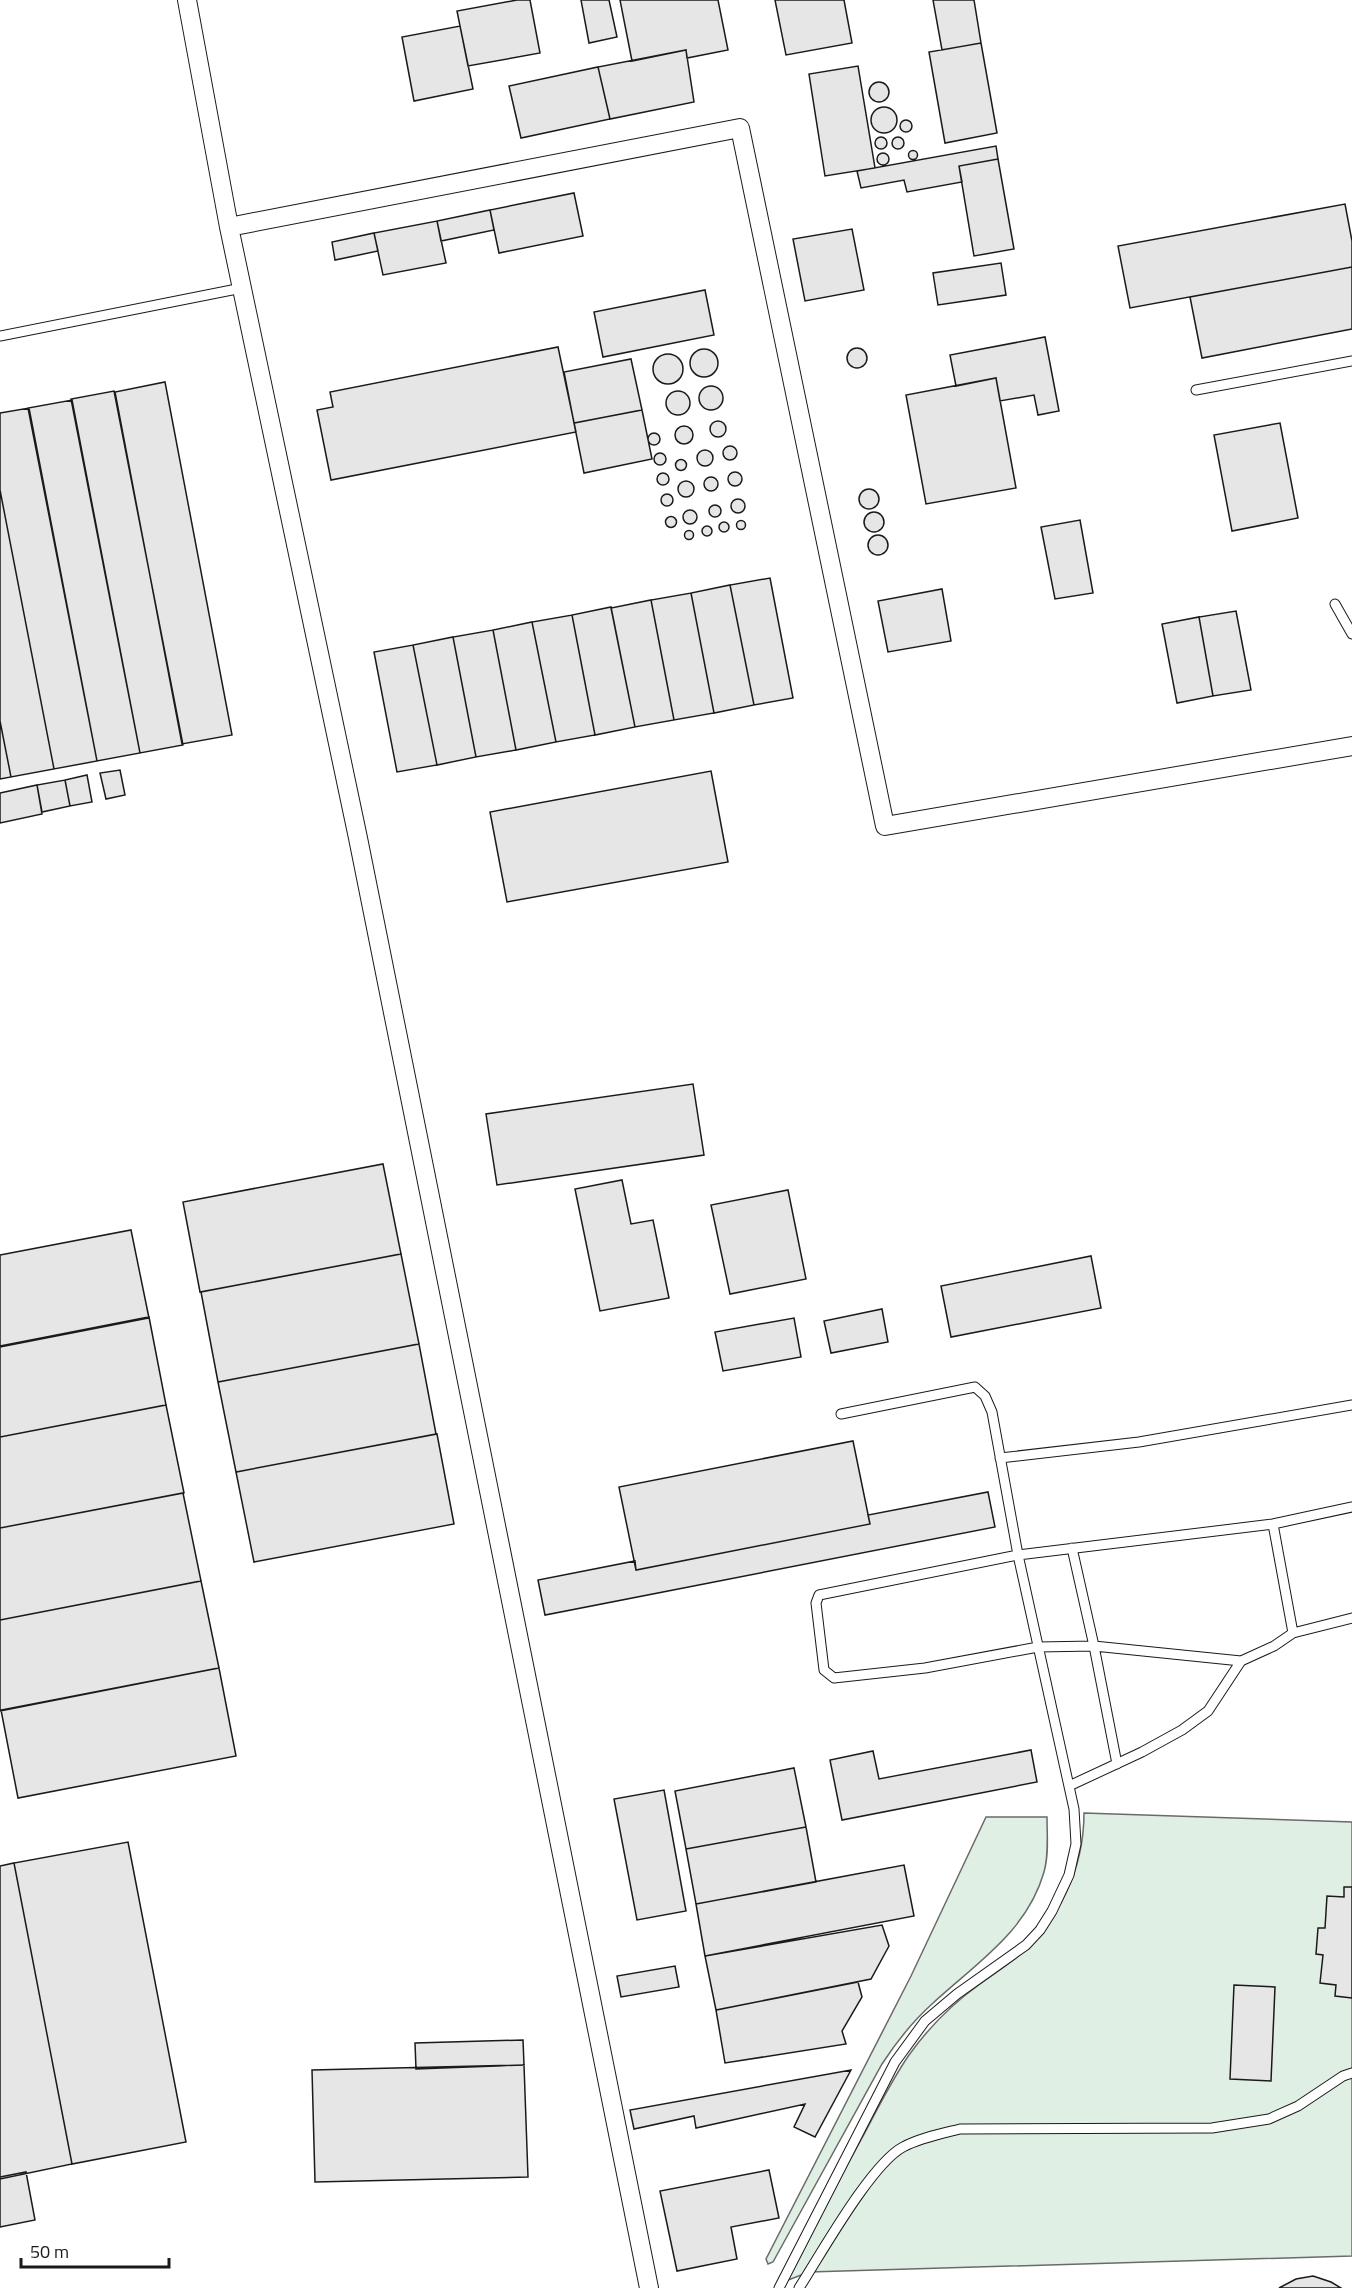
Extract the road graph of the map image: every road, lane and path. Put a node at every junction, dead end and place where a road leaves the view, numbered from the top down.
1 (187, 0) edge
2 (229, 227) junction
3 (242, 288) junction
4 (0, 336) edge
5 (1352, 361) edge
6 (1196, 390) dead end
7 (1335, 604) dead end
8 (1352, 634) edge
9 (1352, 746) edge
10 (1352, 1406) edge
11 (841, 1414) dead end
12 (1000, 1458) junction
13 (1352, 1507) edge
14 (1272, 1524) junction
15 (1072, 1548) junction
16 (1018, 1555) junction
17 (1352, 1618) edge
18 (1293, 1633) junction
19 (1094, 1646) junction
20 (1038, 1647) junction
21 (1241, 1661) junction
22 (1117, 1764) junction
23 (1069, 1786) junction
24 (1352, 2073) edge
25 (649, 2288) edge
26 (779, 2288) edge
27 (799, 2288) edge

1 - 2 street
2 - 3 street
2 - 9 street
3 - 4 lane
3 - 25 street
5 - 6 lane
7 - 8 lane
10 - 12 lane
11 - 12 lane
12 - 16 lane
13 - 14 lane
14 - 15 lane
14 - 18 lane
15 - 16 lane
15 - 19 lane
16 - 20 lane
16 - 20 lane
17 - 18 lane
18 - 21 lane
19 - 20 lane
19 - 21 lane
19 - 22 lane
20 - 23 lane
21 - 22 lane
22 - 23 lane
23 - 26 lane
24 - 27 lane

